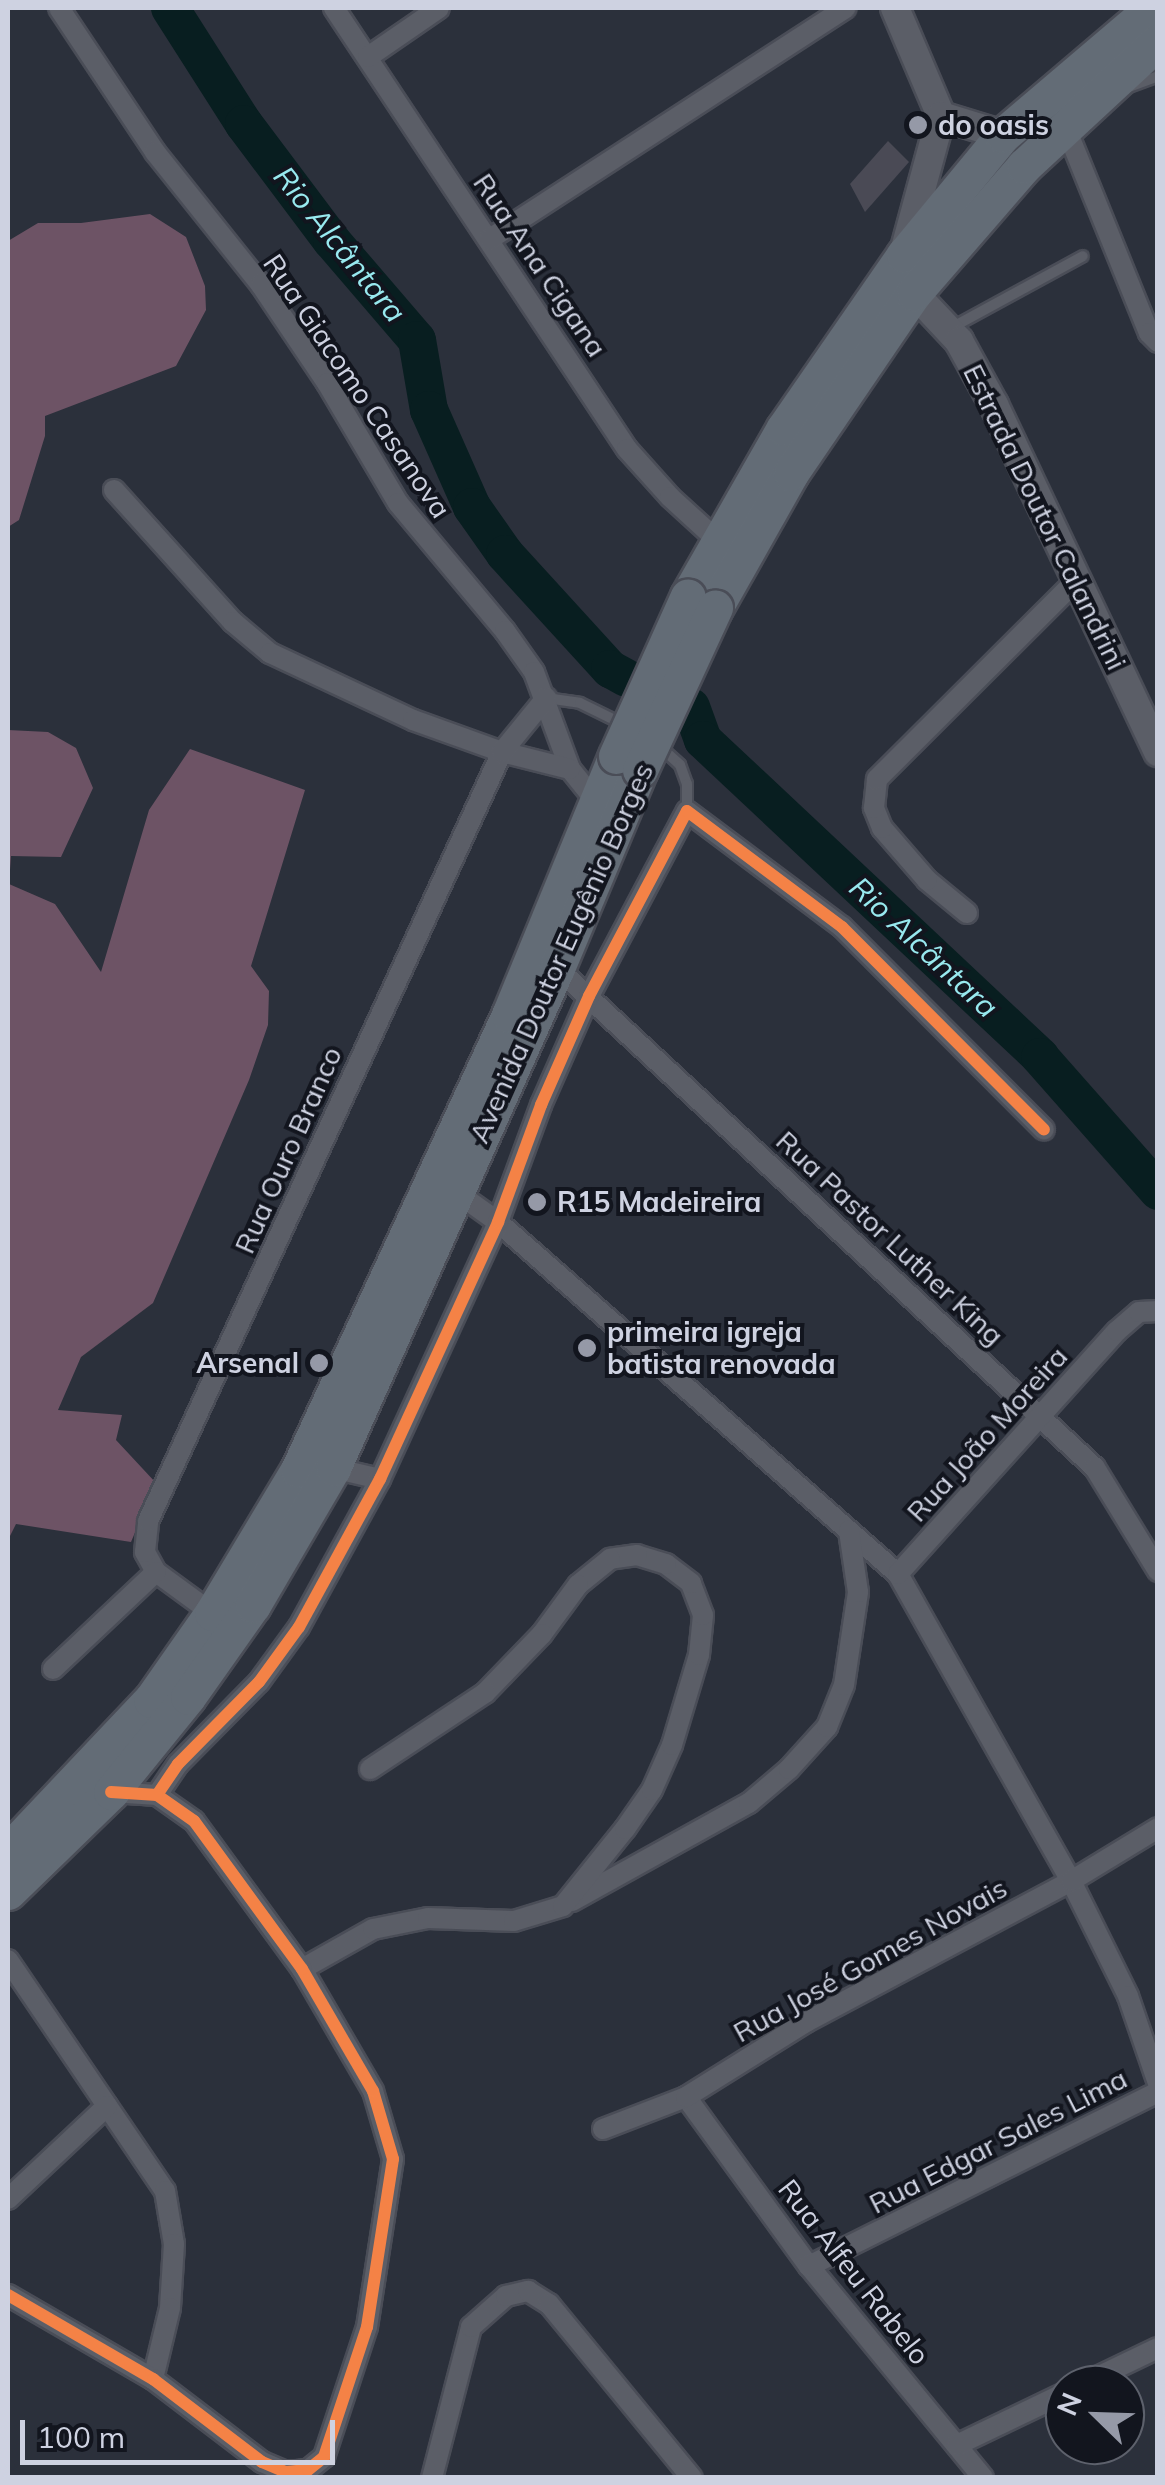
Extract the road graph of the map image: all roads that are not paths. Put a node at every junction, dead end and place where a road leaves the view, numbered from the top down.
1 (59, 8) edge
2 (334, 8) edge
3 (439, 8) edge
4 (846, 8) edge
5 (895, 8) edge
6 (1152, 8) edge
7 (1158, 42) edge
8 (368, 57) junction
9 (1158, 76) edge
10 (1098, 95) junction
11 (942, 116) junction
12 (1066, 126) junction
13 (1004, 135) junction
14 (490, 238) junction
15 (904, 255) junction
16 (1084, 256) dead end
17 (914, 293) junction
18 (950, 329) junction
19 (1158, 342) edge
20 (114, 490) dead end
21 (717, 540) junction
22 (1077, 580) junction
23 (702, 602) junction
24 (546, 698) junction
25 (502, 752) junction
26 (1158, 752) edge
27 (628, 763) junction
28 (570, 769) junction
29 (596, 800) junction
30 (686, 812) junction
31 (967, 913) dead end
32 (557, 968) junction
33 (590, 996) junction
34 (1044, 1130) dead end
35 (456, 1192) junction
36 (498, 1222) junction
37 (1158, 1311) edge
38 (1040, 1416) junction
39 (333, 1468) junction
40 (380, 1478) junction
41 (850, 1531) junction
42 (156, 1572) junction
43 (1158, 1572) edge
44 (898, 1574) junction
45 (212, 1612) junction
46 (54, 1670) dead end
47 (370, 1769) dead end
48 (112, 1792) junction
49 (158, 1796) junction
50 (1158, 1828) edge
51 (8, 1852) edge
52 (1071, 1882) junction
53 (8, 1892) edge
54 (563, 1906) junction
55 (8, 1960) edge
56 (302, 1969) junction
57 (1158, 2083) edge
58 (1158, 2092) edge
59 (686, 2097) junction
60 (107, 2106) junction
61 (603, 2129) dead end
62 (8, 2199) edge
63 (809, 2266) junction
64 (8, 2295) edge
65 (1158, 2348) edge
66 (1123, 2365) edge
67 (153, 2379) junction
68 (1045, 2402) edge
69 (957, 2445) junction
70 (432, 2478) edge
71 (692, 2478) edge
72 (983, 2478) edge

1 - 24 street, Rua Giacomo Casanova
2 - 8 street, Rua Ana Cigana
3 - 8 street
4 - 14 street
5 - 11 street
6 - 13 highway, Avenida Doutor Eugênio Borges
7 - 10 highway, Avenida Doutor Eugênio Borges
8 - 14 street, Rua Ana Cigana
9 - 10 lane
10 - 12 highway, Avenida Doutor Eugênio Borges
11 - 13 street
11 - 15 street
12 - 17 highway, Avenida Doutor Eugênio Borges
12 - 19 street
13 - 15 highway, Avenida Doutor Eugênio Borges
14 - 21 street, Rua Ana Cigana
15 - 21 highway, Avenida Doutor Eugênio Borges
16 - 18 lane
17 - 18 street, Estrada Doutor Calandrini
17 - 23 highway, Avenida Doutor Eugênio Borges
18 - 22 street, Estrada Doutor Calandrini
20 - 25 street
21 - 23 highway, Avenida Doutor Eugênio Borges
22 - 26 street, Estrada Doutor Calandrini
22 - 31 street
23 - 27 highway, Avenida Doutor Eugênio Borges, bridge
24 - 25 street, Rua Ouro Branco
24 - 28 street, Rua Giacomo Casanova
24 - 30 lane
25 - 28 street
25 - 42 street, Rua Ouro Branco
27 - 29 highway, Avenida Doutor Eugênio Borges
27 - 32 highway, Avenida Doutor Eugênio Borges
28 - 29 street, Rua Giacomo Casanova
29 - 45 highway, Avenida Doutor Eugênio Borges
30 - 33 street
30 - 34 street
32 - 33 street, Rua Pastor Luther King
32 - 35 highway, Avenida Doutor Eugênio Borges
33 - 36 street
33 - 38 street, Rua Pastor Luther King
35 - 36 street
35 - 39 highway, Avenida Doutor Eugênio Borges
36 - 40 street
36 - 41 street
37 - 38 street, Rua João Moreira
38 - 43 street, Rua Pastor Luther King
38 - 44 street, Rua João Moreira
39 - 40 street
39 - 48 highway, Avenida Doutor Eugênio Borges
40 - 49 street
41 - 44 street
41 - 54 street
42 - 45 street
42 - 46 street
44 - 52 street
45 - 51 highway, Avenida Doutor Eugênio Borges
47 - 54 street
48 - 49 street
48 - 53 highway, Avenida Doutor Eugênio Borges
49 - 56 street
50 - 52 street, Rua José Gomes Novais
52 - 57 street
52 - 59 street, Rua José Gomes Novais
54 - 56 street
55 - 60 street
56 - 67 street
58 - 63 street, Rua Edgar Sales Lima
59 - 61 street, Rua José Gomes Novais
59 - 63 street, Rua Alfeu Rabelo
60 - 62 street
60 - 67 street
63 - 69 street, Rua Alfeu Rabelo
64 - 67 street
65 - 66 street
68 - 69 street
69 - 72 street, Rua Alfeu Rabelo
70 - 71 street

